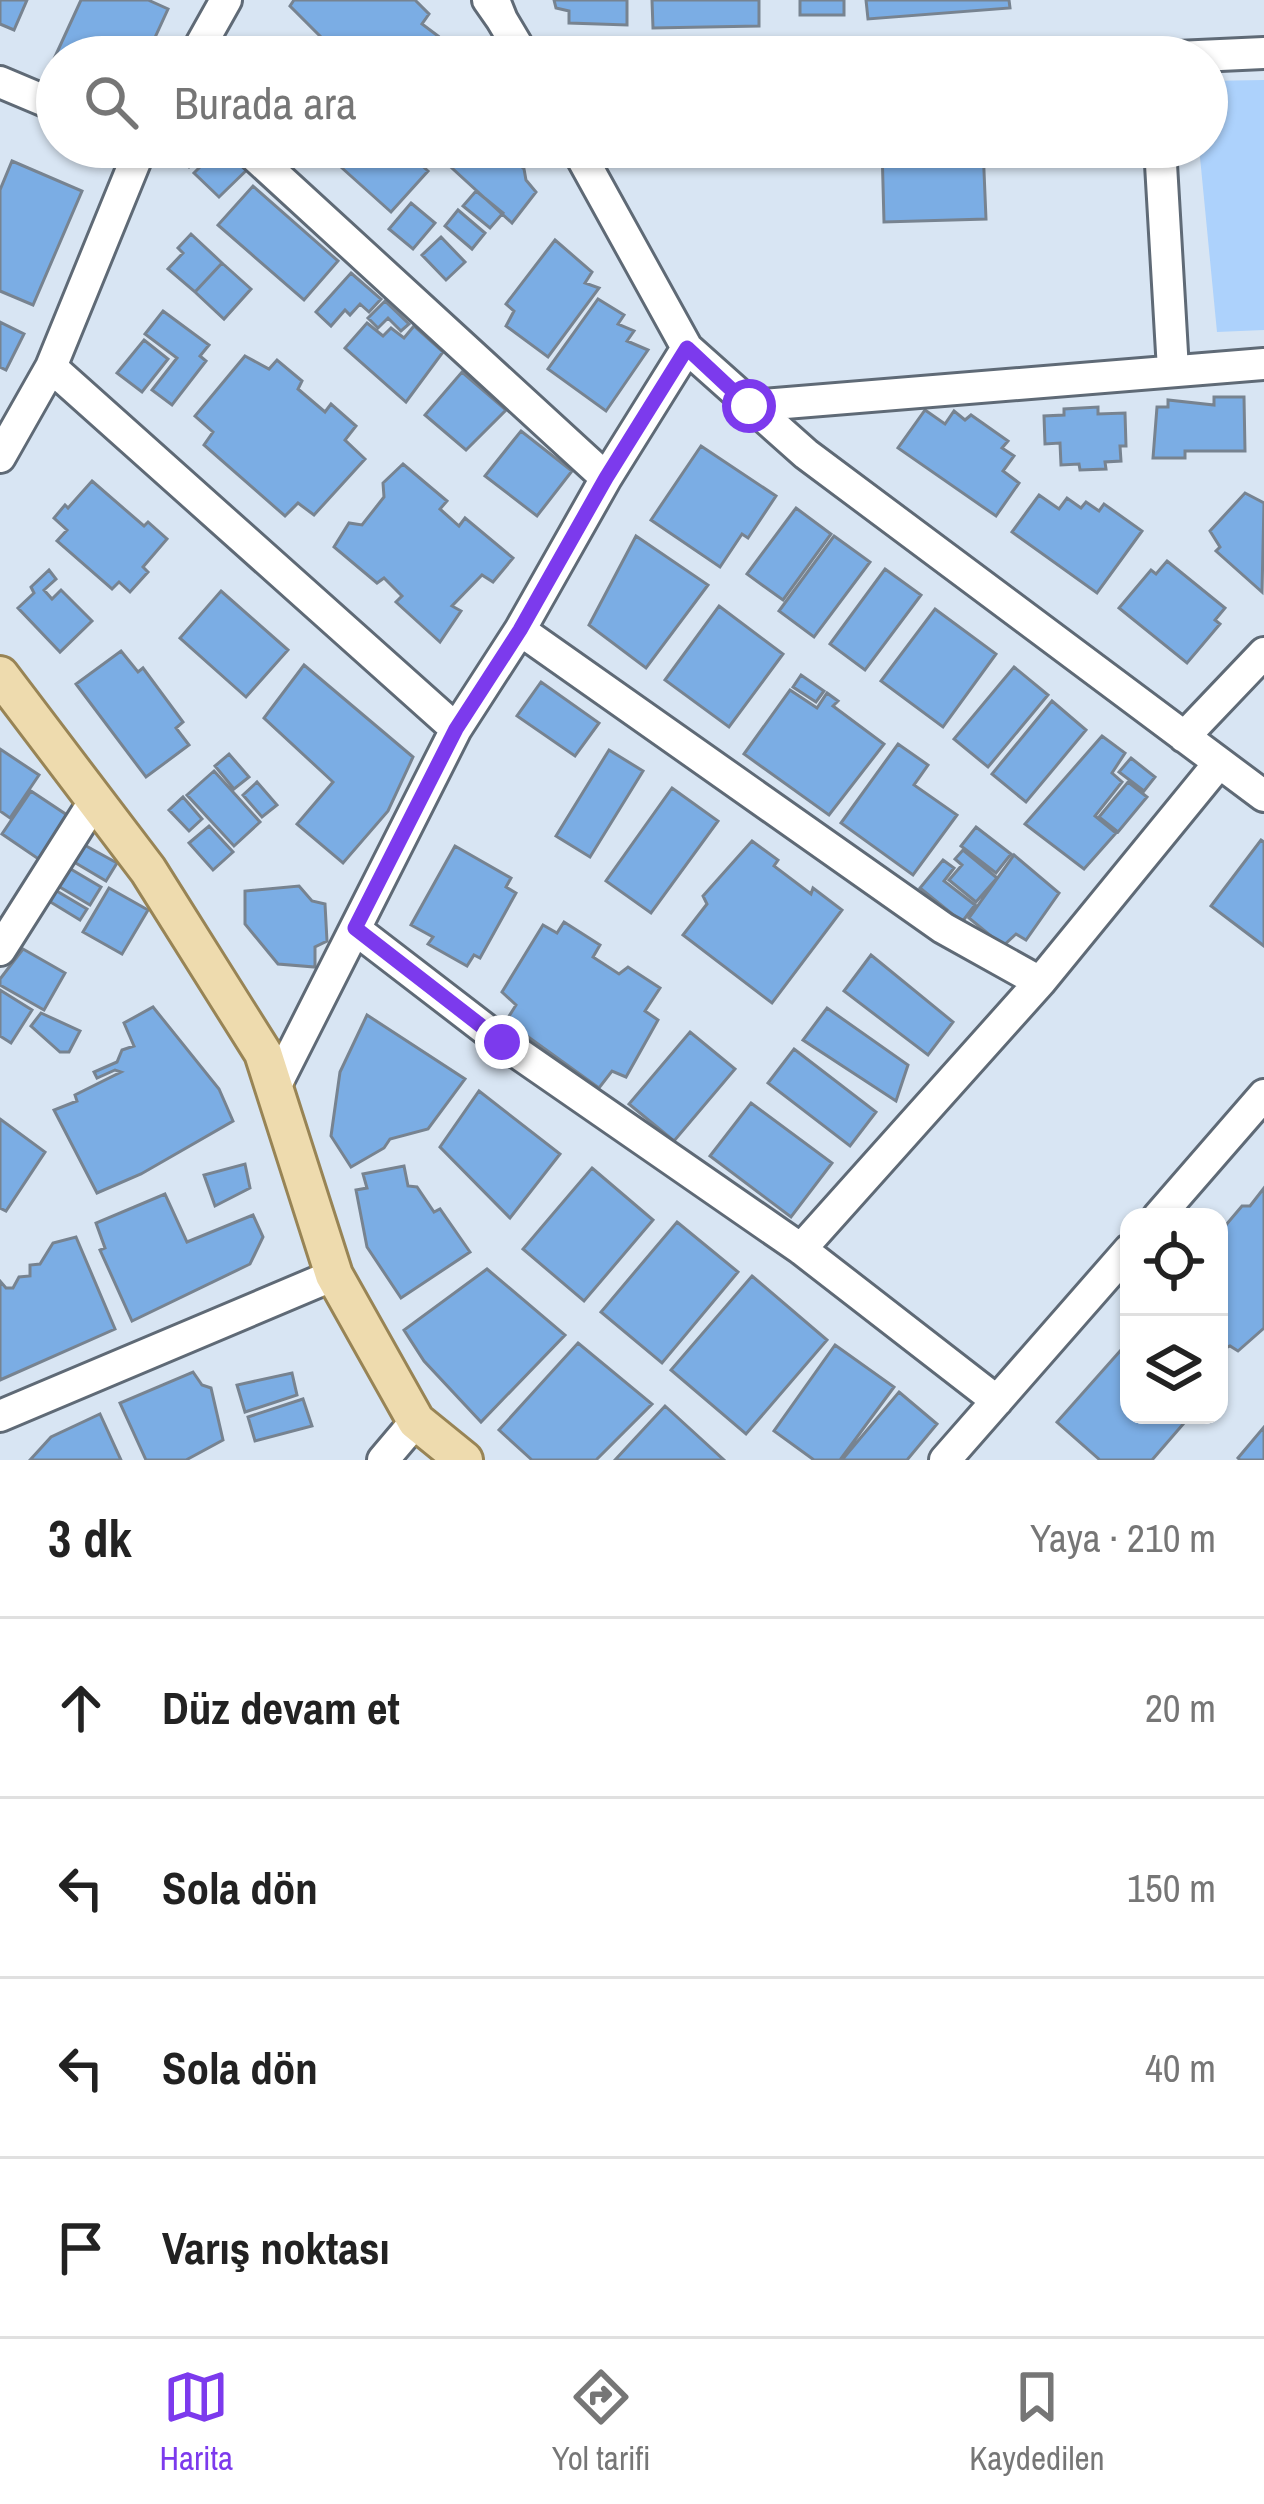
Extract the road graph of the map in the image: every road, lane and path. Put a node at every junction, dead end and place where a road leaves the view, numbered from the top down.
1 (226, 0) edge
2 (495, 6) edge
3 (206, 36) edge
4 (512, 36) edge
5 (1264, 53) edge
6 (1228, 55) edge
7 (0, 82) edge
8 (36, 97) edge
9 (132, 168) edge
10 (268, 168) edge
11 (588, 168) edge
12 (1161, 168) edge
13 (687, 348) junction
14 (1264, 364) edge
15 (51, 367) junction
16 (1173, 370) junction
17 (749, 406) junction
18 (0, 457) edge
19 (606, 478) junction
20 (520, 630) junction
21 (1264, 653) edge
22 (0, 675) edge
23 (456, 729) junction
24 (1184, 737) junction
25 (1219, 763) junction
26 (1264, 796) edge
27 (95, 800) junction
28 (355, 928) junction
29 (0, 950) edge
30 (1040, 982) junction
31 (274, 1089) junction
32 (1264, 1095) edge
33 (1166, 1208) edge
34 (801, 1249) junction
35 (1120, 1260) edge
36 (334, 1275) junction
37 (997, 1401) junction
38 (0, 1416) edge
39 (416, 1421) junction
40 (383, 1460) edge
41 (464, 1460) edge
42 (945, 1460) edge

1 - 3 street
2 - 4 street
5 - 6 street
7 - 8 street
9 - 15 street
10 - 19 street
11 - 13 street
12 - 16 street
13 - 17 street
13 - 19 street
14 - 16 street
15 - 18 street
15 - 23 street
16 - 17 street
17 - 24 street
19 - 20 street
20 - 23 street
20 - 30 street
21 - 24 street
22 - 27 main road
23 - 28 street
24 - 25 street
25 - 26 street
25 - 30 street
27 - 29 street
27 - 31 main road
28 - 31 street
28 - 34 street
30 - 34 street
31 - 36 main road
32 - 33 street
34 - 37 street
35 - 37 street
36 - 38 street
36 - 39 main road
37 - 42 street
39 - 40 street
39 - 41 main road

